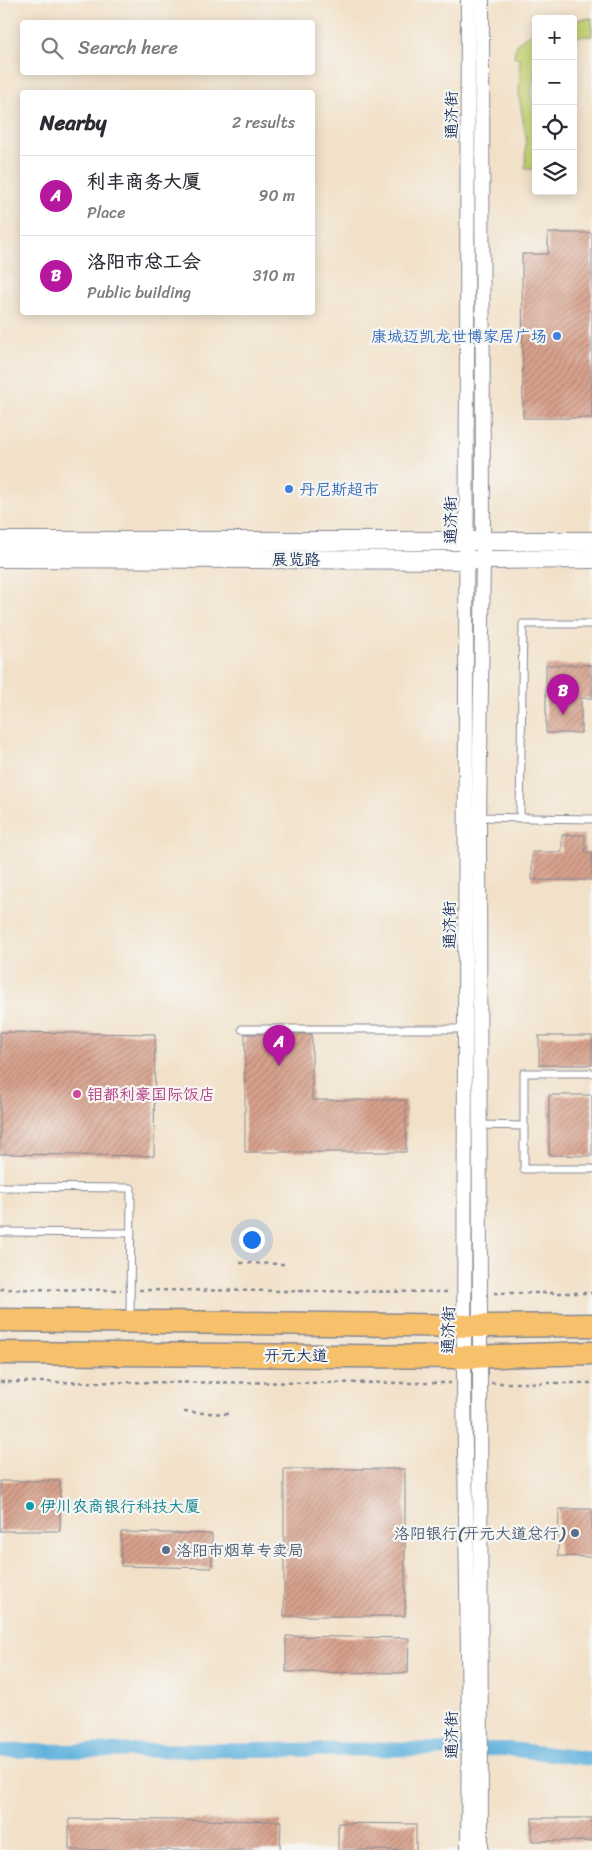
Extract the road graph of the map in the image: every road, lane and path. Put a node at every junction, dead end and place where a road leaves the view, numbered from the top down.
1 (468, 0) edge
2 (482, 0) edge
3 (0, 541) edge
4 (592, 541) edge
5 (475, 542) junction
6 (0, 558) edge
7 (592, 559) edge
8 (475, 560) junction
9 (592, 624) edge
10 (473, 817) junction
11 (520, 818) junction
12 (592, 819) edge
13 (242, 1029) dead end
14 (466, 1029) junction
15 (592, 1073) edge
16 (472, 1126) junction
17 (524, 1126) junction
18 (592, 1169) edge
19 (0, 1187) edge
20 (0, 1232) edge
21 (131, 1233) junction
22 (240, 1263) dead end
23 (285, 1264) dead end
24 (0, 1289) edge
25 (130, 1290) junction
26 (480, 1292) junction
27 (466, 1293) junction
28 (592, 1293) edge
29 (0, 1320) edge
30 (130, 1321) junction
31 (592, 1325) edge
32 (473, 1326) junction
33 (0, 1353) edge
34 (592, 1353) edge
35 (473, 1357) junction
36 (0, 1382) edge
37 (464, 1383) junction
38 (480, 1383) junction
39 (592, 1383) edge
40 (184, 1412) dead end
41 (229, 1414) dead end
42 (475, 1720) junction
43 (475, 1797) junction
44 (468, 1850) edge
45 (480, 1850) edge

1 - 5 street, 通济街
2 - 5 street, 通济街
3 - 5 street, 展览路
4 - 5 street, 展览路
5 - 8 street, 通济街
6 - 8 street, 展览路
7 - 8 street, 展览路
8 - 10 street, 通济街
9 - 11 lane
10 - 11 lane
10 - 14 street, 通济街
10 - 16 street, 通济街
11 - 12 lane
13 - 14 lane
14 - 16 street, 通济街
15 - 17 lane
16 - 17 lane
16 - 26 street, 通济街
16 - 27 street, 通济街
17 - 18 lane
19 - 21 lane
20 - 21 lane
21 - 25 lane
22 - 23 path
24 - 25 path
25 - 27 path
25 - 30 lane
26 - 28 path
26 - 32 street, 通济街
27 - 32 street, 通济街
29 - 30 main road, 开元大道
30 - 32 main road, 开元大道
31 - 32 main road, 开元大道
32 - 35 street, 通济街
33 - 35 main road, 开元大道
34 - 35 main road, 开元大道
35 - 37 street, 通济街
35 - 38 street, 通济街
36 - 37 path
37 - 42 street, 通济街
38 - 39 path
38 - 42 street, 通济街
40 - 41 path
42 - 43 street, 通济街
43 - 44 street, 通济街
43 - 45 street, 通济街

